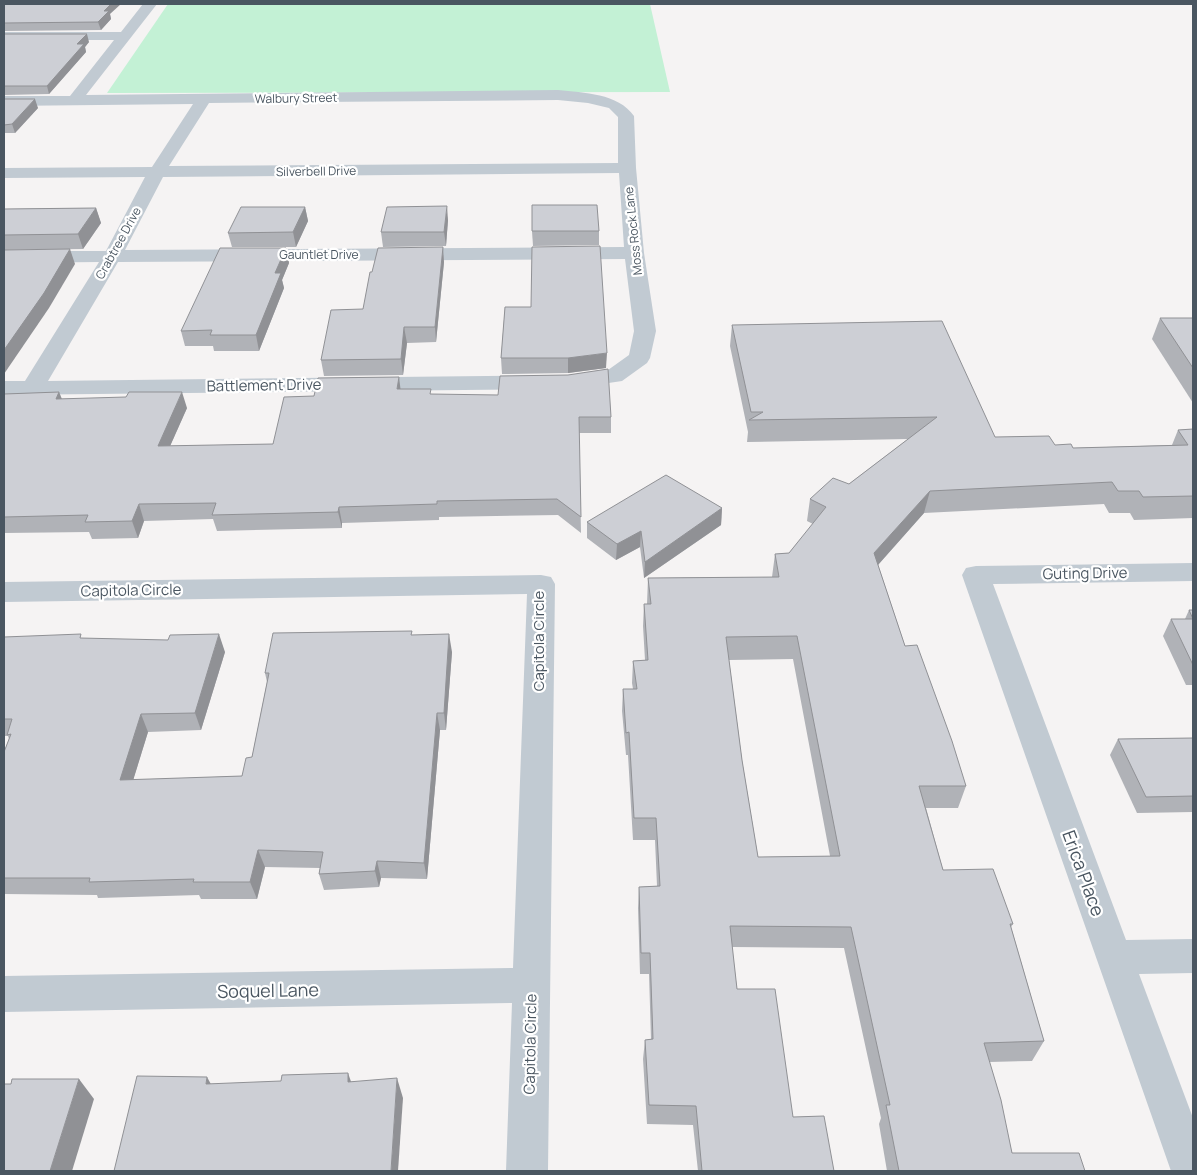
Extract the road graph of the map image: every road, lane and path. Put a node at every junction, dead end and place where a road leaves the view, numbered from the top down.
1 (150, 4) edge
2 (4, 36) edge
3 (124, 36) junction
4 (589, 98) joint
5 (75, 99) junction
6 (204, 99) junction
7 (4, 100) edge
8 (627, 168) junction
9 (156, 172) junction
10 (4, 173) edge
11 (634, 253) junction
12 (113, 255) junction
13 (4, 257) edge
14 (614, 376) joint
15 (4, 388) edge
16 (32, 388) junction
17 (1193, 572) edge
18 (976, 575) joint
19 (4, 592) edge
20 (1193, 956) edge
21 (1114, 957) junction
22 (532, 985) junction
23 (4, 994) edge
24 (527, 1171) edge
25 (1192, 1171) edge

1 - 3 street
2 - 3 street
3 - 5 street
4 - 6 street, Walbury Street
4 - 8 street, Moss Rock Lane
5 - 6 street, Walbury Street
5 - 7 street, Walbury Street
6 - 9 street, Crabtree Drive
8 - 9 street, Silverbell Drive
8 - 11 street, Moss Rock Lane
9 - 10 street, Silverbell Drive
9 - 12 street, Crabtree Drive
11 - 12 street, Gauntlet Drive
11 - 14 street, Moss Rock Lane
12 - 13 street, Gauntlet Drive
12 - 16 street, Crabtree Drive
14 - 16 street, Battlement Drive
15 - 16 street, Battlement Drive
17 - 18 street, Guting Drive
18 - 21 street, Erica Place
19 - 22 street, Capitola Circle
20 - 21 street
21 - 25 street, Erica Place
22 - 23 street, Soquel Lane
22 - 24 street, Capitola Circle

